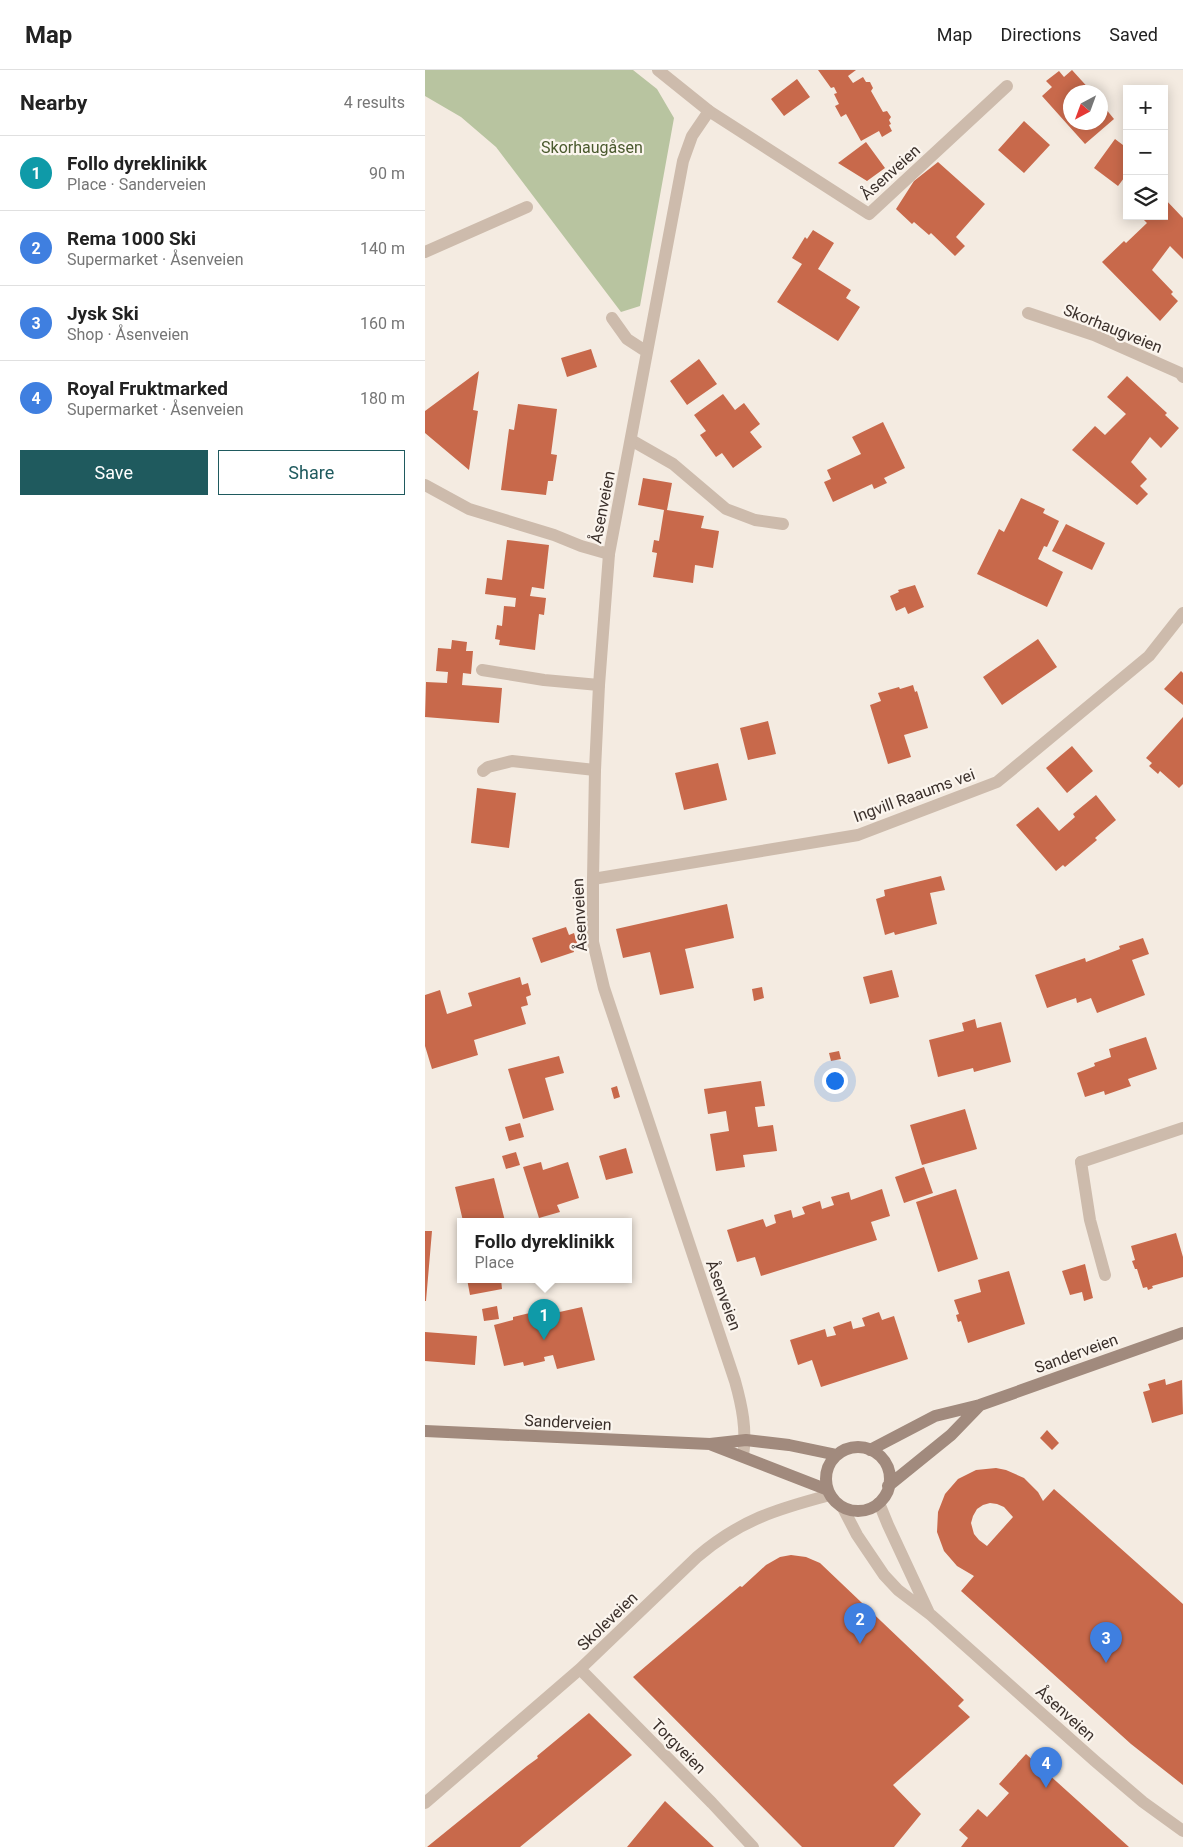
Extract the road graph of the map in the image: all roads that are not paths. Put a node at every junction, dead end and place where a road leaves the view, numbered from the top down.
1 (658, 70) edge
2 (1007, 86) dead end
3 (709, 111) junction
4 (527, 207) dead end
5 (425, 252) edge
6 (1028, 313) dead end
7 (612, 318) dead end
8 (647, 352) junction
9 (1183, 378) edge
10 (631, 440) junction
11 (425, 485) edge
12 (783, 524) dead end
13 (609, 554) junction
14 (1183, 613) edge
15 (482, 670) dead end
16 (599, 685) junction
17 (595, 770) junction
18 (483, 771) dead end
19 (593, 879) junction
20 (1183, 1128) edge
21 (1105, 1275) dead end
22 (1183, 1333) edge
23 (980, 1405) junction
24 (425, 1430) edge
25 (746, 1440) junction
26 (710, 1444) junction
27 (870, 1450) junction
28 (837, 1455) junction
29 (743, 1456) junction
30 (888, 1486) junction
31 (829, 1493) junction
32 (879, 1503) junction
33 (843, 1508) junction
34 (931, 1615) junction
35 (580, 1669) junction
36 (425, 1804) edge
37 (1183, 1832) edge
38 (753, 1847) edge

1 - 3 street, Åsenveien
2 - 3 street, Åsenveien
3 - 8 street, Åsenveien
4 - 5 street
6 - 9 street, Skorhaugveien
7 - 8 street
8 - 10 street, Åsenveien
10 - 12 street
10 - 13 street, Åsenveien
11 - 13 street
13 - 16 street, Åsenveien
14 - 19 street, Ingvill Raaums vei
15 - 16 street
16 - 17 street, Åsenveien
17 - 18 street
17 - 19 street, Åsenveien
19 - 25 street, Åsenveien
20 - 21 street
22 - 23 main road, Sanderveien
23 - 27 main road, Sanderveien
23 - 30 main road, Sanderveien
24 - 26 main road, Sanderveien
25 - 26 main road, Sanderveien
25 - 28 main road, Sanderveien
25 - 29 street, Åsenveien
26 - 29 main road, Sanderveien
27 - 28 main road, Sanderveien
27 - 30 main road
28 - 31 main road
29 - 31 main road, Sanderveien
30 - 32 main road, Sanderveien
31 - 33 main road, Sanderveien
31 - 35 street, Skoleveien
32 - 33 main road
32 - 34 street, Åsenveien
33 - 34 street, Åsenveien
34 - 37 street, Åsenveien
35 - 36 street, Skoleveien
35 - 38 street, Torgveien

